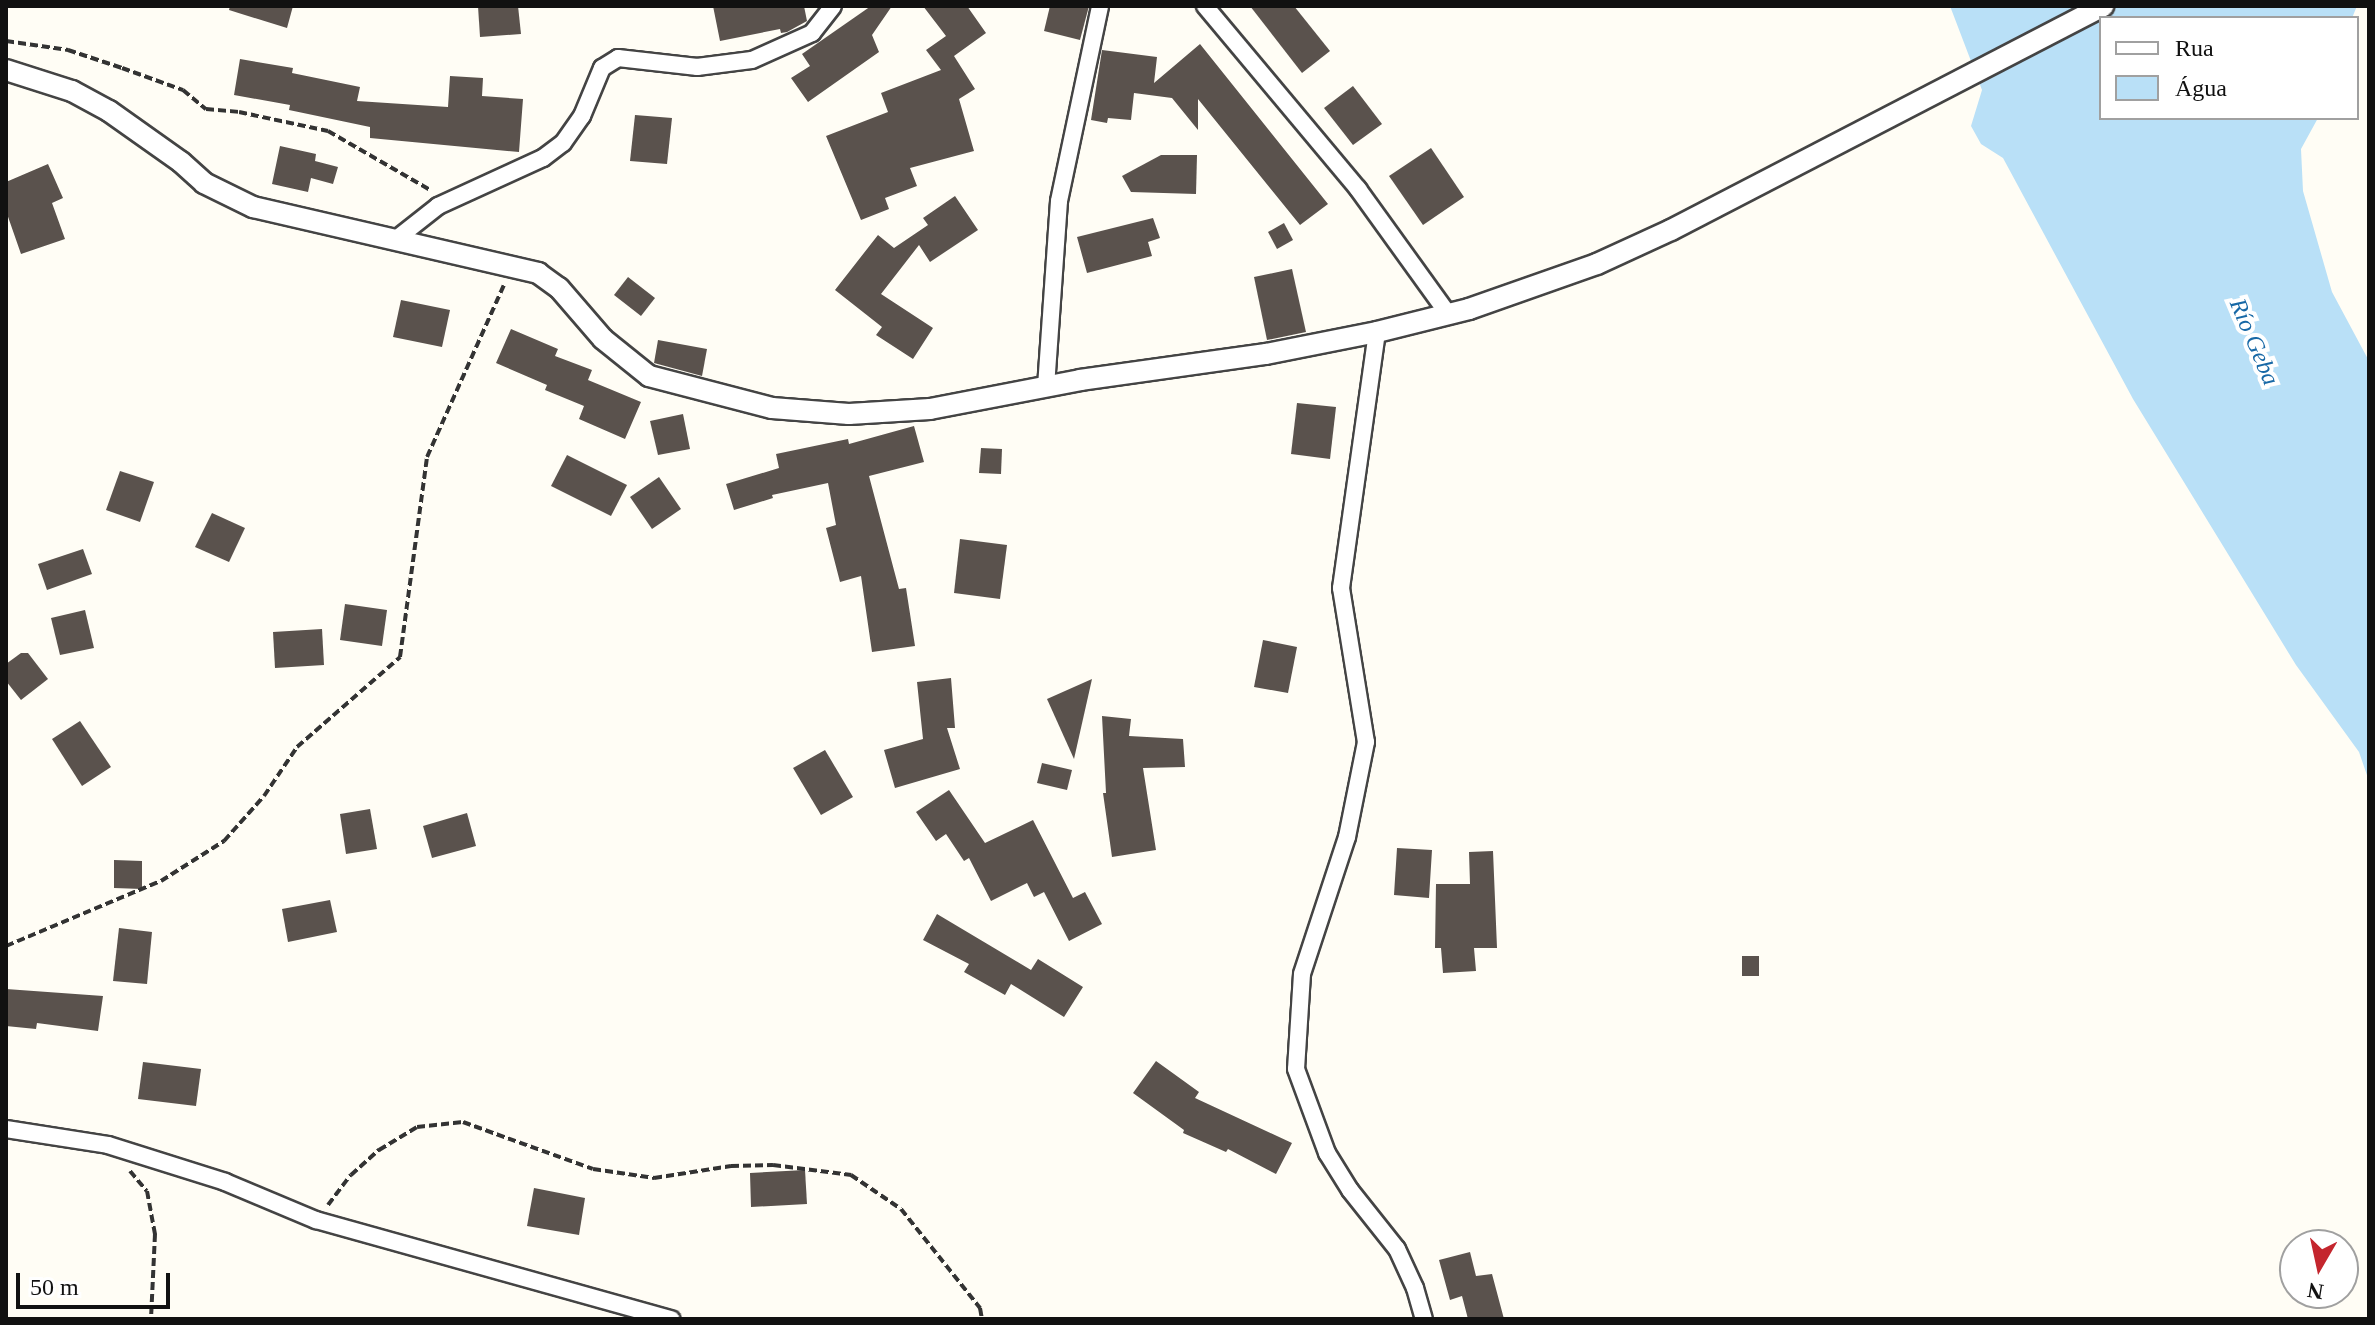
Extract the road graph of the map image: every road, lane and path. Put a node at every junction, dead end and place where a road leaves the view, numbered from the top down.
1 (833, 6) edge
2 (1100, 6) edge
3 (1205, 6) edge
4 (2103, 6) edge
5 (6, 41) edge
6 (6, 70) edge
7 (438, 206) junction
8 (395, 240) junction
9 (514, 265) junction
10 (1449, 315) junction
11 (1377, 332) junction
12 (1046, 387) junction
13 (6, 946) edge
14 (6, 1129) edge
15 (108, 1145) junction
16 (316, 1220) junction
17 (151, 1319) edge
18 (671, 1319) edge
19 (982, 1319) edge
20 (1424, 1319) edge

1 - 7 street
2 - 12 street
3 - 10 street
4 - 10 street
5 - 7 path
6 - 8 street
7 - 8 street
8 - 9 street
9 - 12 street
9 - 13 path
10 - 11 street
11 - 12 street
11 - 20 street
14 - 15 street
15 - 16 street
15 - 17 path
16 - 18 street
16 - 19 path

